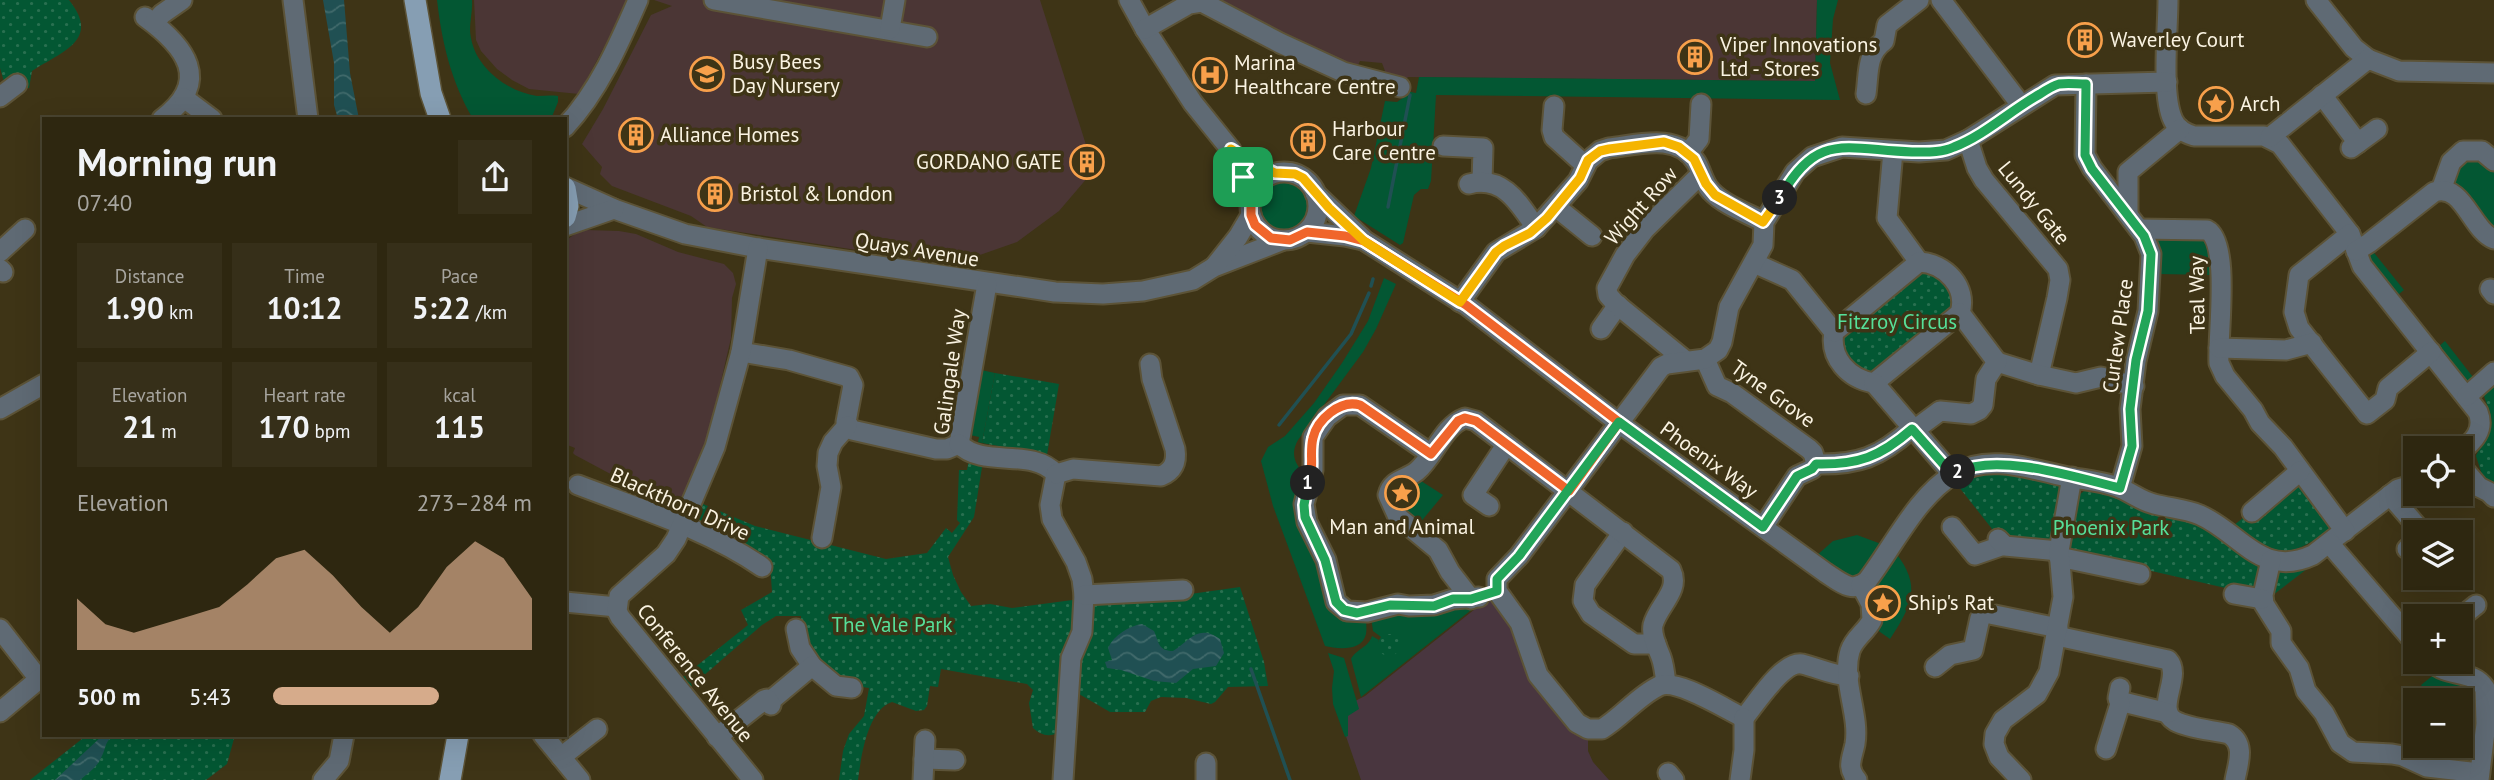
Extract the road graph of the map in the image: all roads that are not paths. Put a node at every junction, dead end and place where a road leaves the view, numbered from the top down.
1 (182, 0) edge
2 (293, 0) edge
3 (415, 0) edge
4 (638, 0) edge
5 (714, 0) edge
6 (895, 0) edge
7 (1129, 0) edge
8 (1919, 0) edge
9 (2168, 0) edge
10 (2316, 0) edge
11 (1950, 3) edge
12 (890, 29) junction
13 (1145, 29) junction
14 (928, 37) dead end
15 (2368, 59) junction
16 (2494, 73) edge
17 (2167, 82) junction
18 (2086, 84) junction
19 (1400, 87) dead end
20 (1866, 93) dead end
21 (2322, 95) junction
22 (184, 98) junction
23 (1701, 104) dead end
24 (2021, 105) junction
25 (1553, 106) dead end
26 (164, 117) edge
27 (209, 117) edge
28 (309, 117) edge
29 (439, 117) edge
30 (567, 125) edge
31 (2180, 129) junction
32 (2377, 129) dead end
33 (2270, 137) junction
34 (1968, 140) junction
35 (1443, 146) dead end
36 (1231, 149) junction
37 (1893, 151) junction
38 (1688, 153) junction
39 (2494, 161) edge
40 (1585, 165) junction
41 (1275, 173) junction
42 (1701, 174) junction
43 (567, 189) edge
44 (2441, 190) junction
45 (1315, 192) junction
46 (1251, 205) junction
47 (1556, 207) junction
48 (614, 209) junction
49 (2133, 221) junction
50 (1763, 222) junction
51 (567, 225) edge
52 (1536, 228) junction
53 (25, 229) dead end
54 (1307, 232) junction
55 (1594, 233) dead end
56 (2494, 239) edge
57 (1281, 241) junction
58 (1364, 241) junction
59 (2353, 242) junction
60 (758, 248) junction
61 (0, 252) edge
62 (1919, 262) junction
63 (1754, 263) junction
64 (1214, 267) junction
65 (988, 284) junction
66 (1460, 302) junction
67 (1618, 305) junction
68 (1960, 313) junction
69 (1602, 329) dead end
70 (1834, 332) junction
71 (2312, 343) junction
72 (2219, 348) junction
73 (741, 352) junction
74 (2431, 352) junction
75 (1695, 360) junction
76 (1997, 362) junction
77 (1150, 364) dead end
78 (2494, 372) edge
79 (2039, 375) junction
80 (1874, 383) junction
81 (2134, 386) junction
82 (42, 389) edge
83 (2467, 396) junction
84 (0, 409) edge
85 (1619, 422) junction
86 (848, 426) junction
87 (1912, 430) junction
88 (2473, 442) edge
89 (959, 444) junction
90 (1506, 445) junction
91 (1431, 454) junction
92 (1816, 464) junction
93 (2300, 471) junction
94 (1056, 474) junction
95 (1953, 475) junction
96 (2072, 477) junction
97 (2473, 480) edge
98 (578, 485) dead end
99 (2403, 487) edge
100 (2120, 488) junction
101 (1569, 491) junction
102 (2390, 495) junction
103 (2494, 497) edge
104 (1489, 506) dead end
105 (2252, 512) dead end
106 (2412, 520) edge
107 (682, 526) junction
108 (1763, 527) junction
109 (1952, 527) dead end
110 (2345, 531) junction
111 (1623, 532) junction
112 (822, 538) dead end
113 (2329, 543) junction
114 (2059, 554) junction
115 (2271, 560) junction
116 (762, 567) dead end
117 (2140, 574) dead end
118 (1861, 586) junction
119 (1184, 590) dead end
120 (1497, 591) junction
121 (2234, 594) dead end
122 (1084, 595) junction
123 (1471, 599) junction
124 (2262, 599) junction
125 (567, 601) edge
126 (2476, 605) dead end
127 (617, 607) junction
128 (2473, 607) edge
129 (0, 629) edge
130 (796, 629) dead end
131 (2403, 629) edge
132 (2057, 632) junction
133 (1656, 644) junction
134 (812, 666) junction
135 (1935, 667) dead end
136 (2458, 674) edge
137 (1849, 676) junction
138 (41, 677) edge
139 (1667, 684) junction
140 (838, 690) dead end
141 (0, 712) edge
142 (2168, 713) junction
143 (1744, 718) junction
144 (2490, 720) edge
145 (597, 729) dead end
146 (344, 737) edge
147 (458, 737) edge
148 (545, 737) edge
149 (717, 737) junction
150 (2106, 749) dead end
151 (561, 757) junction
152 (955, 760) dead end
153 (2479, 776) edge
154 (1852, 777) edge
155 (323, 780) edge
156 (450, 780) edge
157 (580, 780) edge
158 (753, 780) edge
159 (923, 780) edge
160 (1063, 780) edge
161 (1740, 780) edge
162 (2021, 780) edge
163 (2235, 780) edge

1 - 22 street
2 - 28 street
3 - 29 main road
4 - 30 street
5 - 12 street
6 - 12 street
7 - 13 street
8 - 20 street
9 - 17 street
10 - 15 street
11 - 24 street
12 - 14 street
13 - 19 street
13 - 36 street
15 - 16 street
15 - 21 street
17 - 18 street
17 - 31 street
18 - 24 street
18 - 49 street, Curlew Place
21 - 32 street
21 - 33 street
22 - 26 street
22 - 27 street
23 - 38 street
24 - 34 street
25 - 40 street
31 - 33 street
31 - 49 street
33 - 59 street
34 - 37 street
34 - 79 street, Lundy Gate
35 - 52 street
36 - 41 street
36 - 46 street
37 - 50 street
37 - 62 street
38 - 40 street
38 - 42 street
39 - 44 street
40 - 47 street
41 - 45 street
41 - 46 street
42 - 50 street
42 - 67 street, Wight Row
43 - 48 street, Quays Avenue
44 - 56 street
44 - 59 street
45 - 54 street
45 - 58 street, Phoenix Way
46 - 57 street
46 - 64 street, Quays Avenue
47 - 52 street
47 - 55 street
48 - 51 street
48 - 60 street, Quays Avenue
49 - 72 street, Teal Way
49 - 81 street, Curlew Place
50 - 63 street
52 - 66 street
53 - 61 street
54 - 57 street
54 - 58 street, Phoenix Way
57 - 64 street, Quays Avenue
58 - 66 street, Phoenix Way
59 - 71 street
59 - 74 street
60 - 65 street, Quays Avenue
60 - 73 street, Conference Avenue
62 - 68 street
62 - 70 street
63 - 70 street
63 - 75 street
64 - 65 street, Quays Avenue
65 - 89 street, Galingale Way
66 - 85 street, Phoenix Way
67 - 69 street
67 - 75 street
68 - 76 street
68 - 80 street
70 - 80 street
71 - 72 street, Teal Way
71 - 74 street
72 - 93 street, Teal Way
73 - 86 street
73 - 107 street, Conference Avenue
74 - 83 street
75 - 85 street
75 - 92 street, Tyne Grove
76 - 79 street
76 - 87 street
77 - 94 street
78 - 83 street
79 - 81 street
80 - 87 street
81 - 100 street, Curlew Place
82 - 84 street
83 - 88 street
85 - 101 street
85 - 108 street, Phoenix Way
86 - 89 street
86 - 112 street
87 - 92 street
87 - 95 street
89 - 94 street, Galingale Way
90 - 91 street
90 - 101 street
90 - 104 street
91 - 123 street
91 - 123 street
92 - 108 street
93 - 105 street
93 - 110 street, Teal Way
94 - 122 street
95 - 96 street
95 - 118 street
96 - 100 street
96 - 114 street
97 - 103 street
98 - 107 street, Blackthorn Drive
99 - 102 street
100 - 115 street
101 - 111 street
101 - 120 street
102 - 106 street
102 - 110 street
107 - 116 street, Blackthorn Drive
107 - 127 street, Conference Avenue
108 - 118 street, Phoenix Way
109 - 114 street
110 - 113 street
111 - 133 street
111 - 133 street
113 - 115 street
113 - 131 street
114 - 117 street
114 - 132 street
115 - 124 street
118 - 137 street
119 - 122 street
120 - 123 street
120 - 139 street
121 - 124 street
122 - 160 street
124 - 153 street
125 - 127 street
126 - 128 street
127 - 149 street, Conference Avenue
129 - 138 street
130 - 134 street
132 - 135 street
132 - 142 street
132 - 162 street
133 - 139 street
134 - 140 street
134 - 149 street
136 - 144 street
137 - 143 street
137 - 154 street
138 - 141 street
139 - 143 street
142 - 150 street
142 - 163 street
143 - 161 street
144 - 153 street
145 - 151 street
146 - 155 street
147 - 156 main road
148 - 151 street
149 - 158 street, Conference Avenue
151 - 157 street
152 - 159 street

